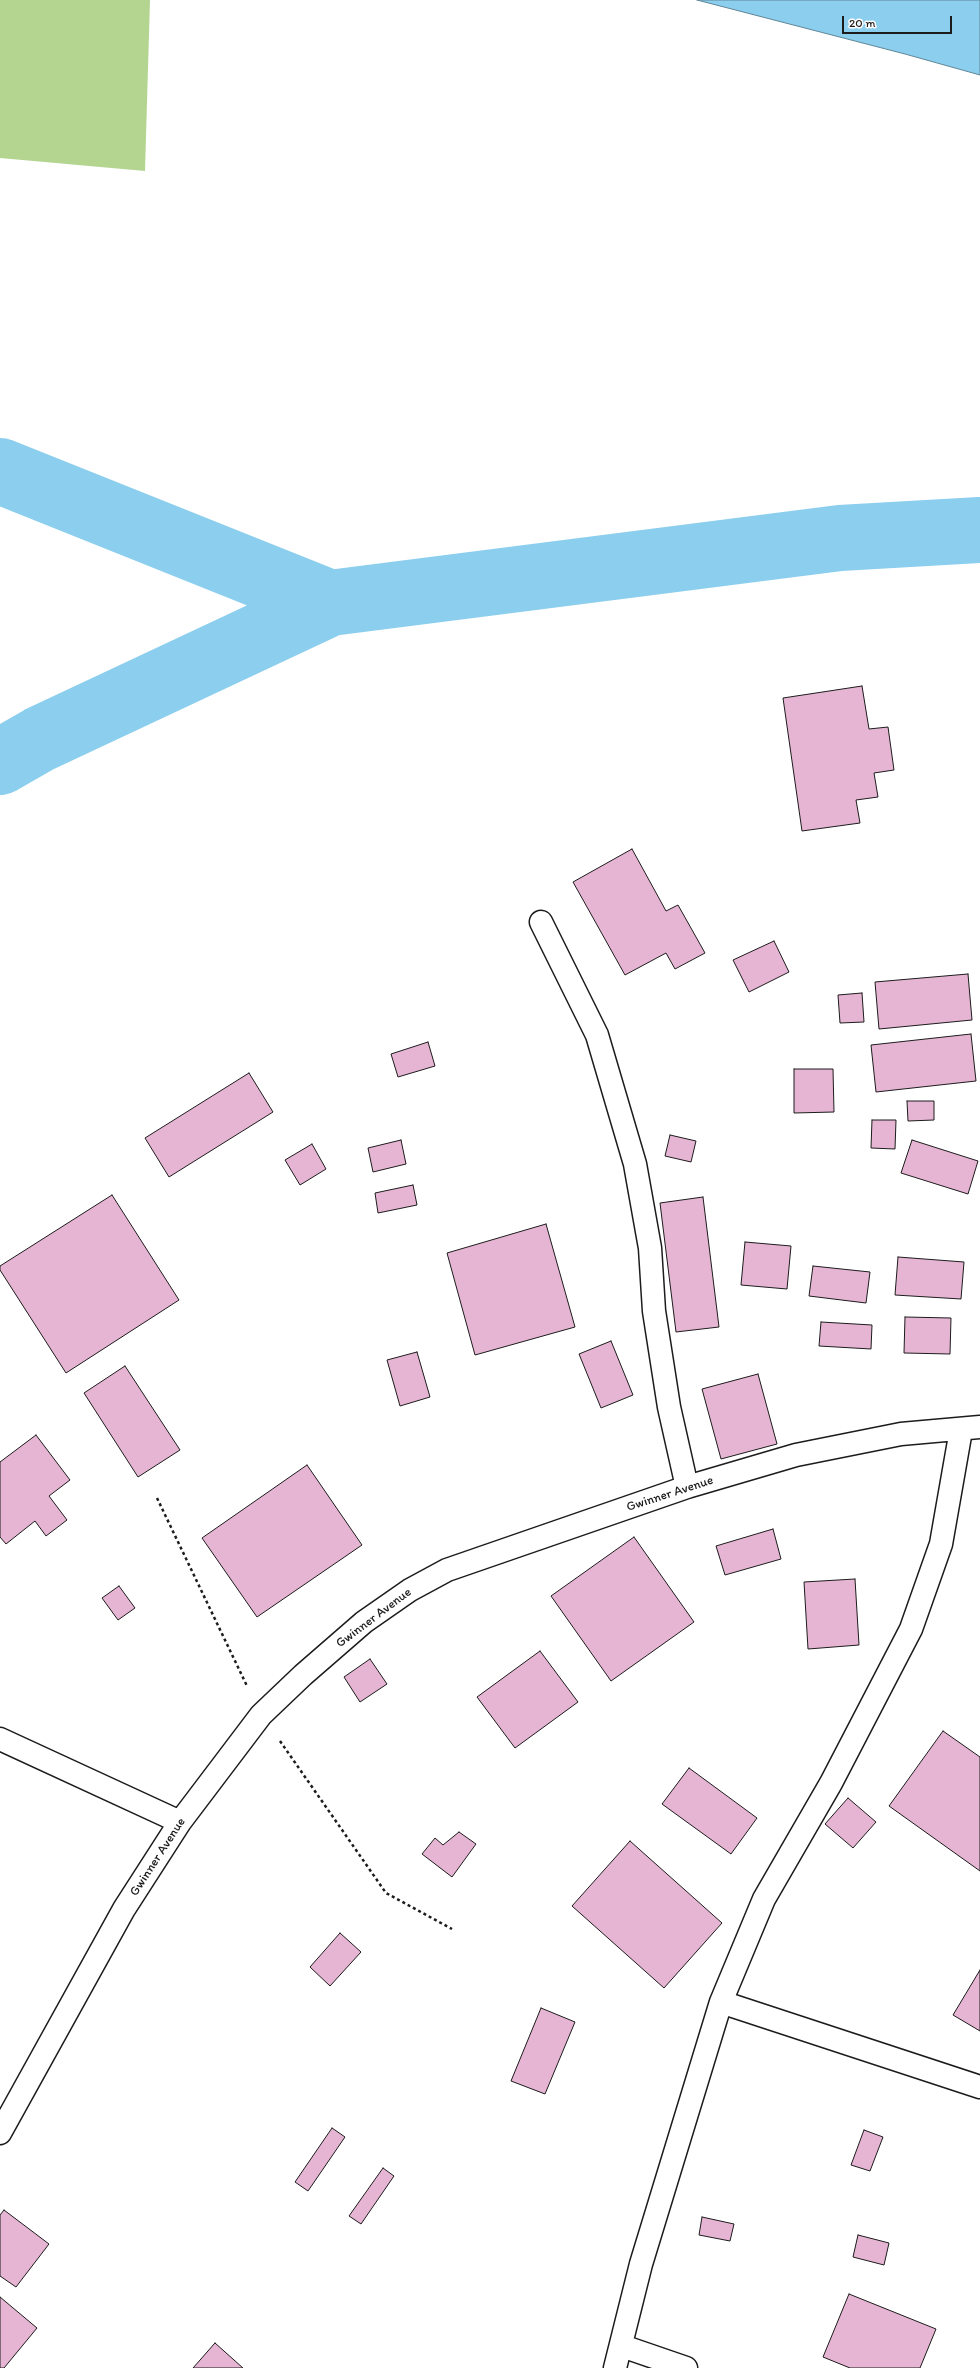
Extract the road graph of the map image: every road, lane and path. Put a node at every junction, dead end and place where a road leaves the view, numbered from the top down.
1 (541, 922) dead end
2 (970, 1428) edge
3 (687, 1487) junction
4 (157, 1498) dead end
5 (261, 1715) junction
6 (0, 1739) edge
7 (180, 1822) junction
8 (452, 1928) dead end
9 (721, 2002) junction
10 (980, 2087) edge
11 (0, 2133) edge
12 (622, 2346) junction
13 (615, 2368) edge
14 (686, 2368) edge

1 - 3 street
2 - 3 street, Gwinner Avenue
2 - 9 street
3 - 5 street, Gwinner Avenue
4 - 5 path
5 - 7 street, Gwinner Avenue
5 - 8 path
6 - 7 street
7 - 11 street, Gwinner Avenue
9 - 10 street
9 - 12 street
12 - 13 street
12 - 14 street

